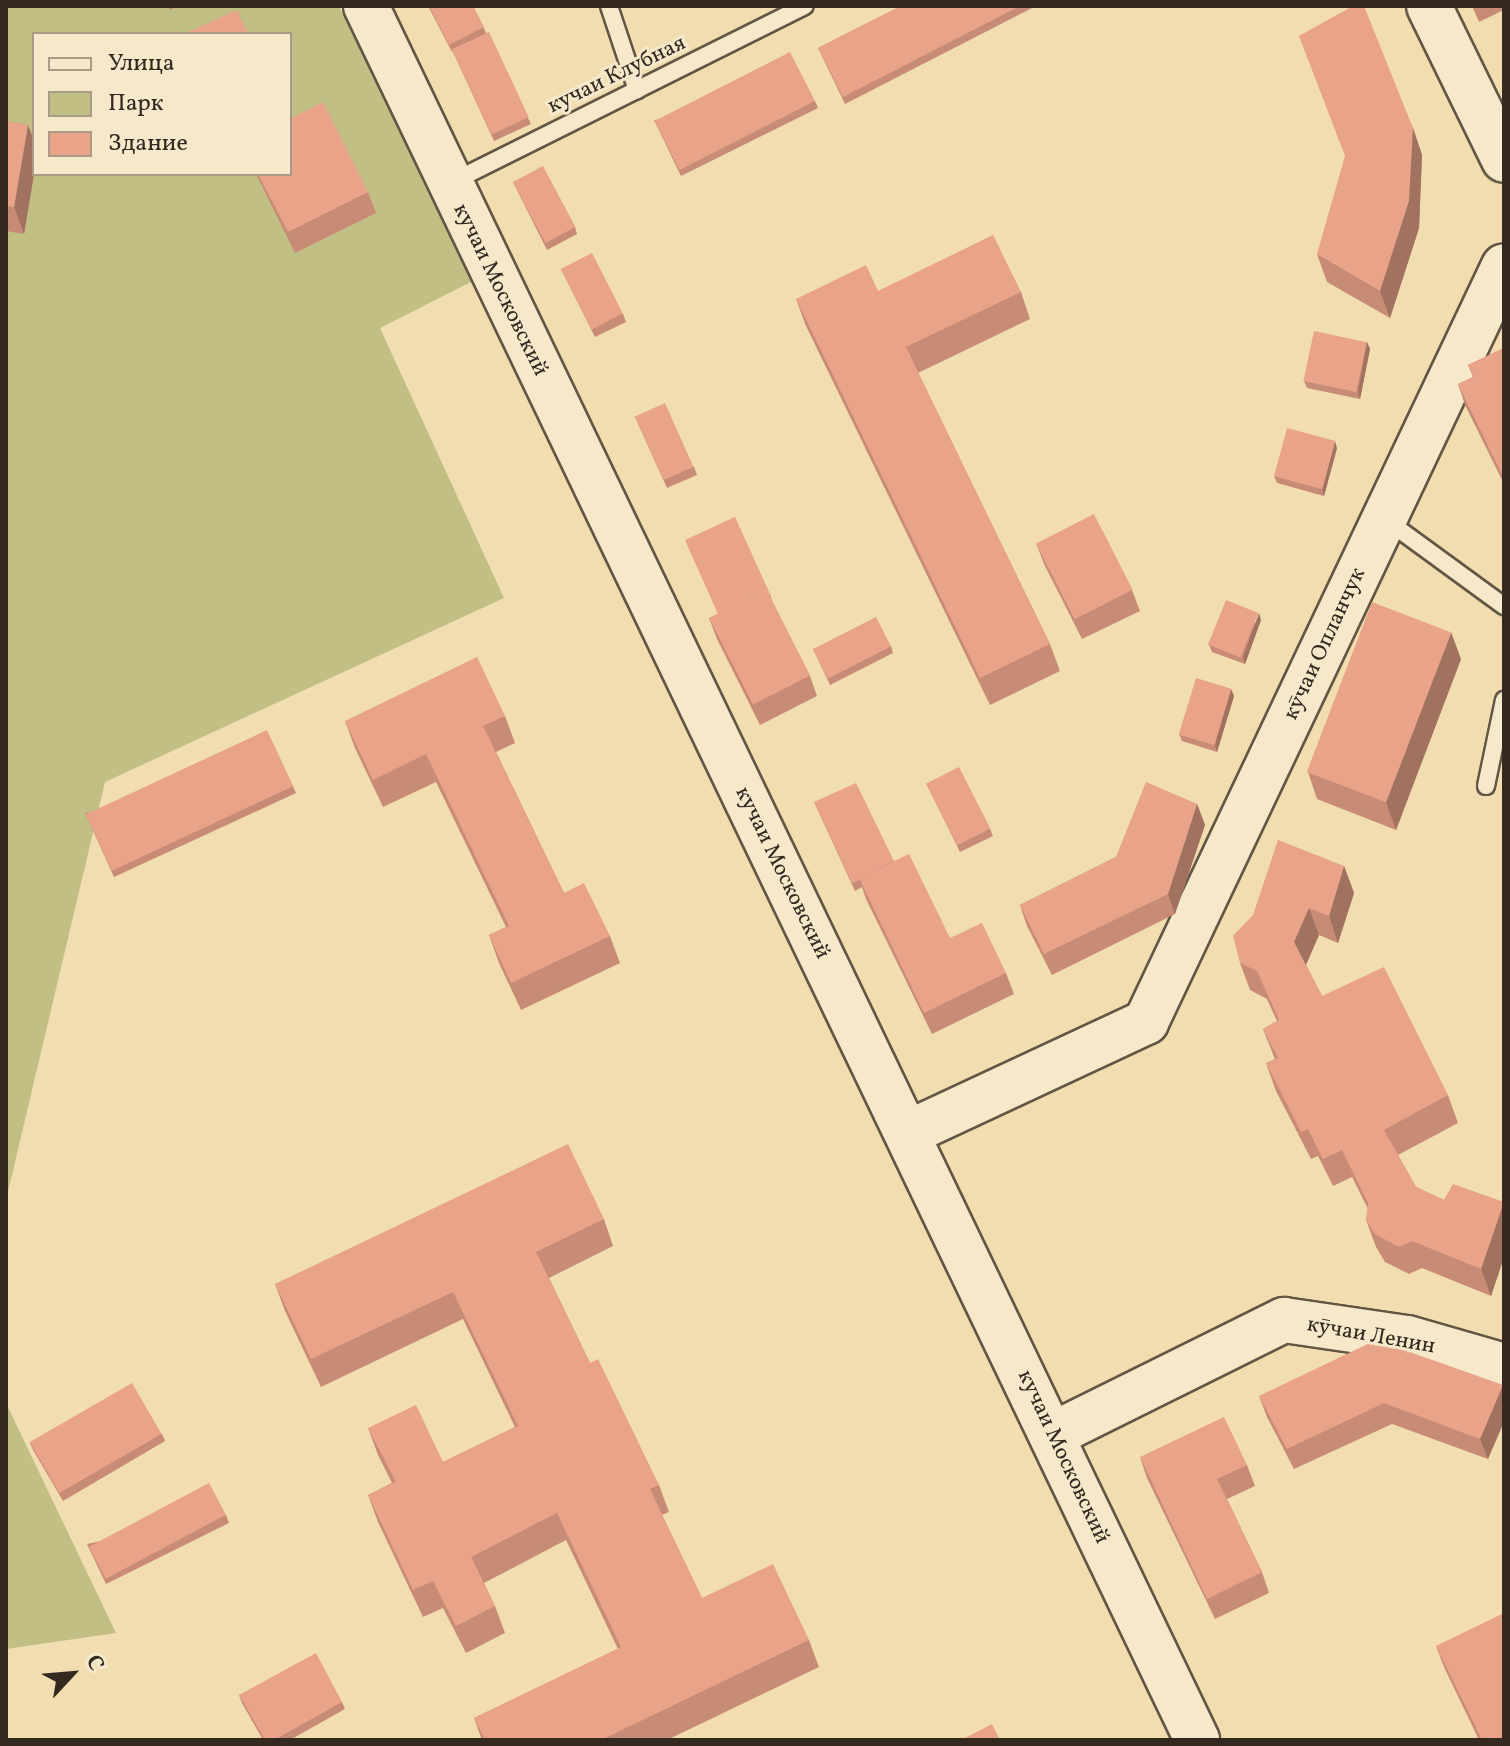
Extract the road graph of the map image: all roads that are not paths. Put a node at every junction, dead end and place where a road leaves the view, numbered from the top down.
1 (366, 6) edge
2 (609, 6) edge
3 (805, 6) edge
4 (1429, 6) edge
5 (637, 90) junction
6 (1504, 160) edge
7 (449, 184) junction
8 (1504, 266) edge
9 (1384, 519) junction
10 (1504, 606) edge
11 (1504, 700) edge
12 (1486, 786) dead end
13 (908, 1133) junction
14 (1504, 1366) edge
15 (1052, 1435) junction
16 (1197, 1740) edge

1 - 7 street, кучаи Московский
2 - 5 lane
3 - 5 lane, кучаи Клубная
4 - 6 street
5 - 7 lane, кучаи Клубная
7 - 13 street, кучаи Московский
8 - 9 street, кӯчаи Опланчук
9 - 10 lane
9 - 13 street, кӯчаи Опланчук
11 - 12 lane
13 - 15 street, кучаи Московский
14 - 15 street, кӯчаи Ленин
15 - 16 street, кучаи Московский

